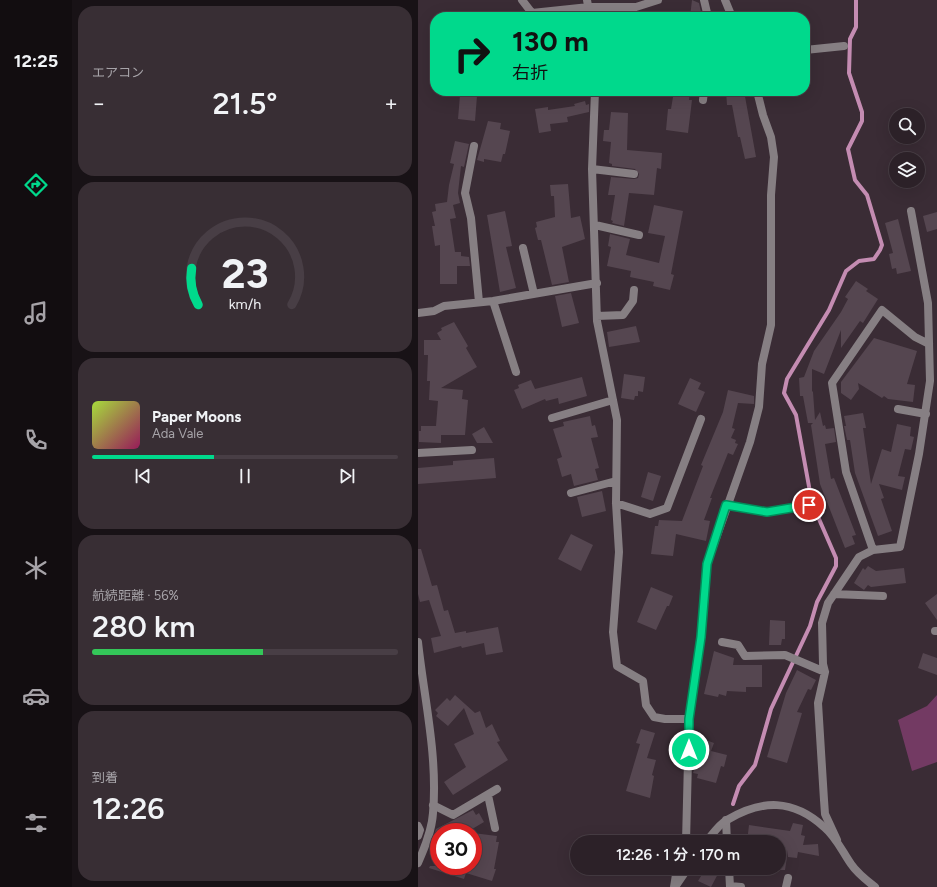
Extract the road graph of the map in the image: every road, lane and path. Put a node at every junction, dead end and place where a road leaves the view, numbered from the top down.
1 (522, 0) edge
2 (658, 0) edge
3 (704, 0) edge
4 (725, 0) edge
5 (588, 3) edge
6 (531, 12) edge
7 (538, 12) edge
8 (707, 12) edge
9 (730, 12) edge
10 (844, 46) dead end
11 (810, 49) edge
12 (595, 96) edge
13 (703, 96) edge
14 (758, 96) edge
15 (703, 100) dead end
16 (474, 146) dead end
17 (592, 169) junction
18 (634, 174) dead end
19 (911, 211) dead end
20 (594, 225) junction
21 (639, 235) dead end
22 (523, 248) dead end
23 (597, 283) junction
24 (634, 290) dead end
25 (534, 294) junction
26 (493, 300) junction
27 (479, 302) junction
28 (418, 313) edge
29 (597, 316) junction
30 (929, 344) junction
31 (516, 372) dead end
32 (934, 382) edge
33 (613, 400) junction
34 (898, 410) dead end
35 (926, 414) junction
36 (552, 418) dead end
37 (701, 419) dead end
38 (472, 450) dead end
39 (418, 453) edge
40 (616, 481) junction
41 (571, 493) dead end
42 (616, 503) junction
43 (726, 505) junction
44 (809, 505) dead end
45 (873, 550) junction
46 (834, 594) junction
47 (883, 596) dead end
48 (418, 642) edge
49 (722, 642) dead end
50 (825, 672) junction
51 (689, 719) junction
52 (497, 789) dead end
53 (488, 794) junction
54 (433, 805) junction
55 (726, 820) junction
56 (418, 826) edge
57 (495, 828) dead end
58 (686, 835) edge
59 (712, 835) edge
60 (727, 835) edge
61 (418, 836) edge
62 (840, 846) junction
63 (418, 863) edge
64 (676, 875) edge
65 (683, 875) edge
66 (729, 875) edge
67 (788, 878) dead end
68 (730, 886) edge
69 (675, 887) edge
70 (741, 887) edge
71 (786, 887) edge
72 (875, 887) edge

1 - 6 street
2 - 5 street
3 - 8 street
4 - 9 street
5 - 7 street
10 - 11 street
12 - 17 street
13 - 15 street
14 - 43 street
16 - 27 street
17 - 18 street
17 - 20 street
19 - 30 street
20 - 21 street
20 - 23 street
22 - 25 street
23 - 25 street
23 - 29 street
24 - 29 street
25 - 26 street
26 - 27 street
26 - 31 street
27 - 28 street
29 - 33 street
30 - 32 street
30 - 45 street
32 - 35 street
33 - 36 street
33 - 40 street
34 - 35 street
35 - 45 street
37 - 42 street
38 - 39 street
40 - 41 street
40 - 42 street
42 - 51 street
43 - 44 street
43 - 51 street
45 - 46 street
46 - 47 street
46 - 50 street
48 - 54 street
49 - 50 street
50 - 62 street
51 - 58 street
52 - 53 street
53 - 54 street
53 - 57 street
54 - 63 street
55 - 59 street
55 - 60 street
55 - 62 street
56 - 61 street
62 - 72 street
64 - 69 street
65 - 69 street
66 - 68 street
67 - 71 street
68 - 70 street

